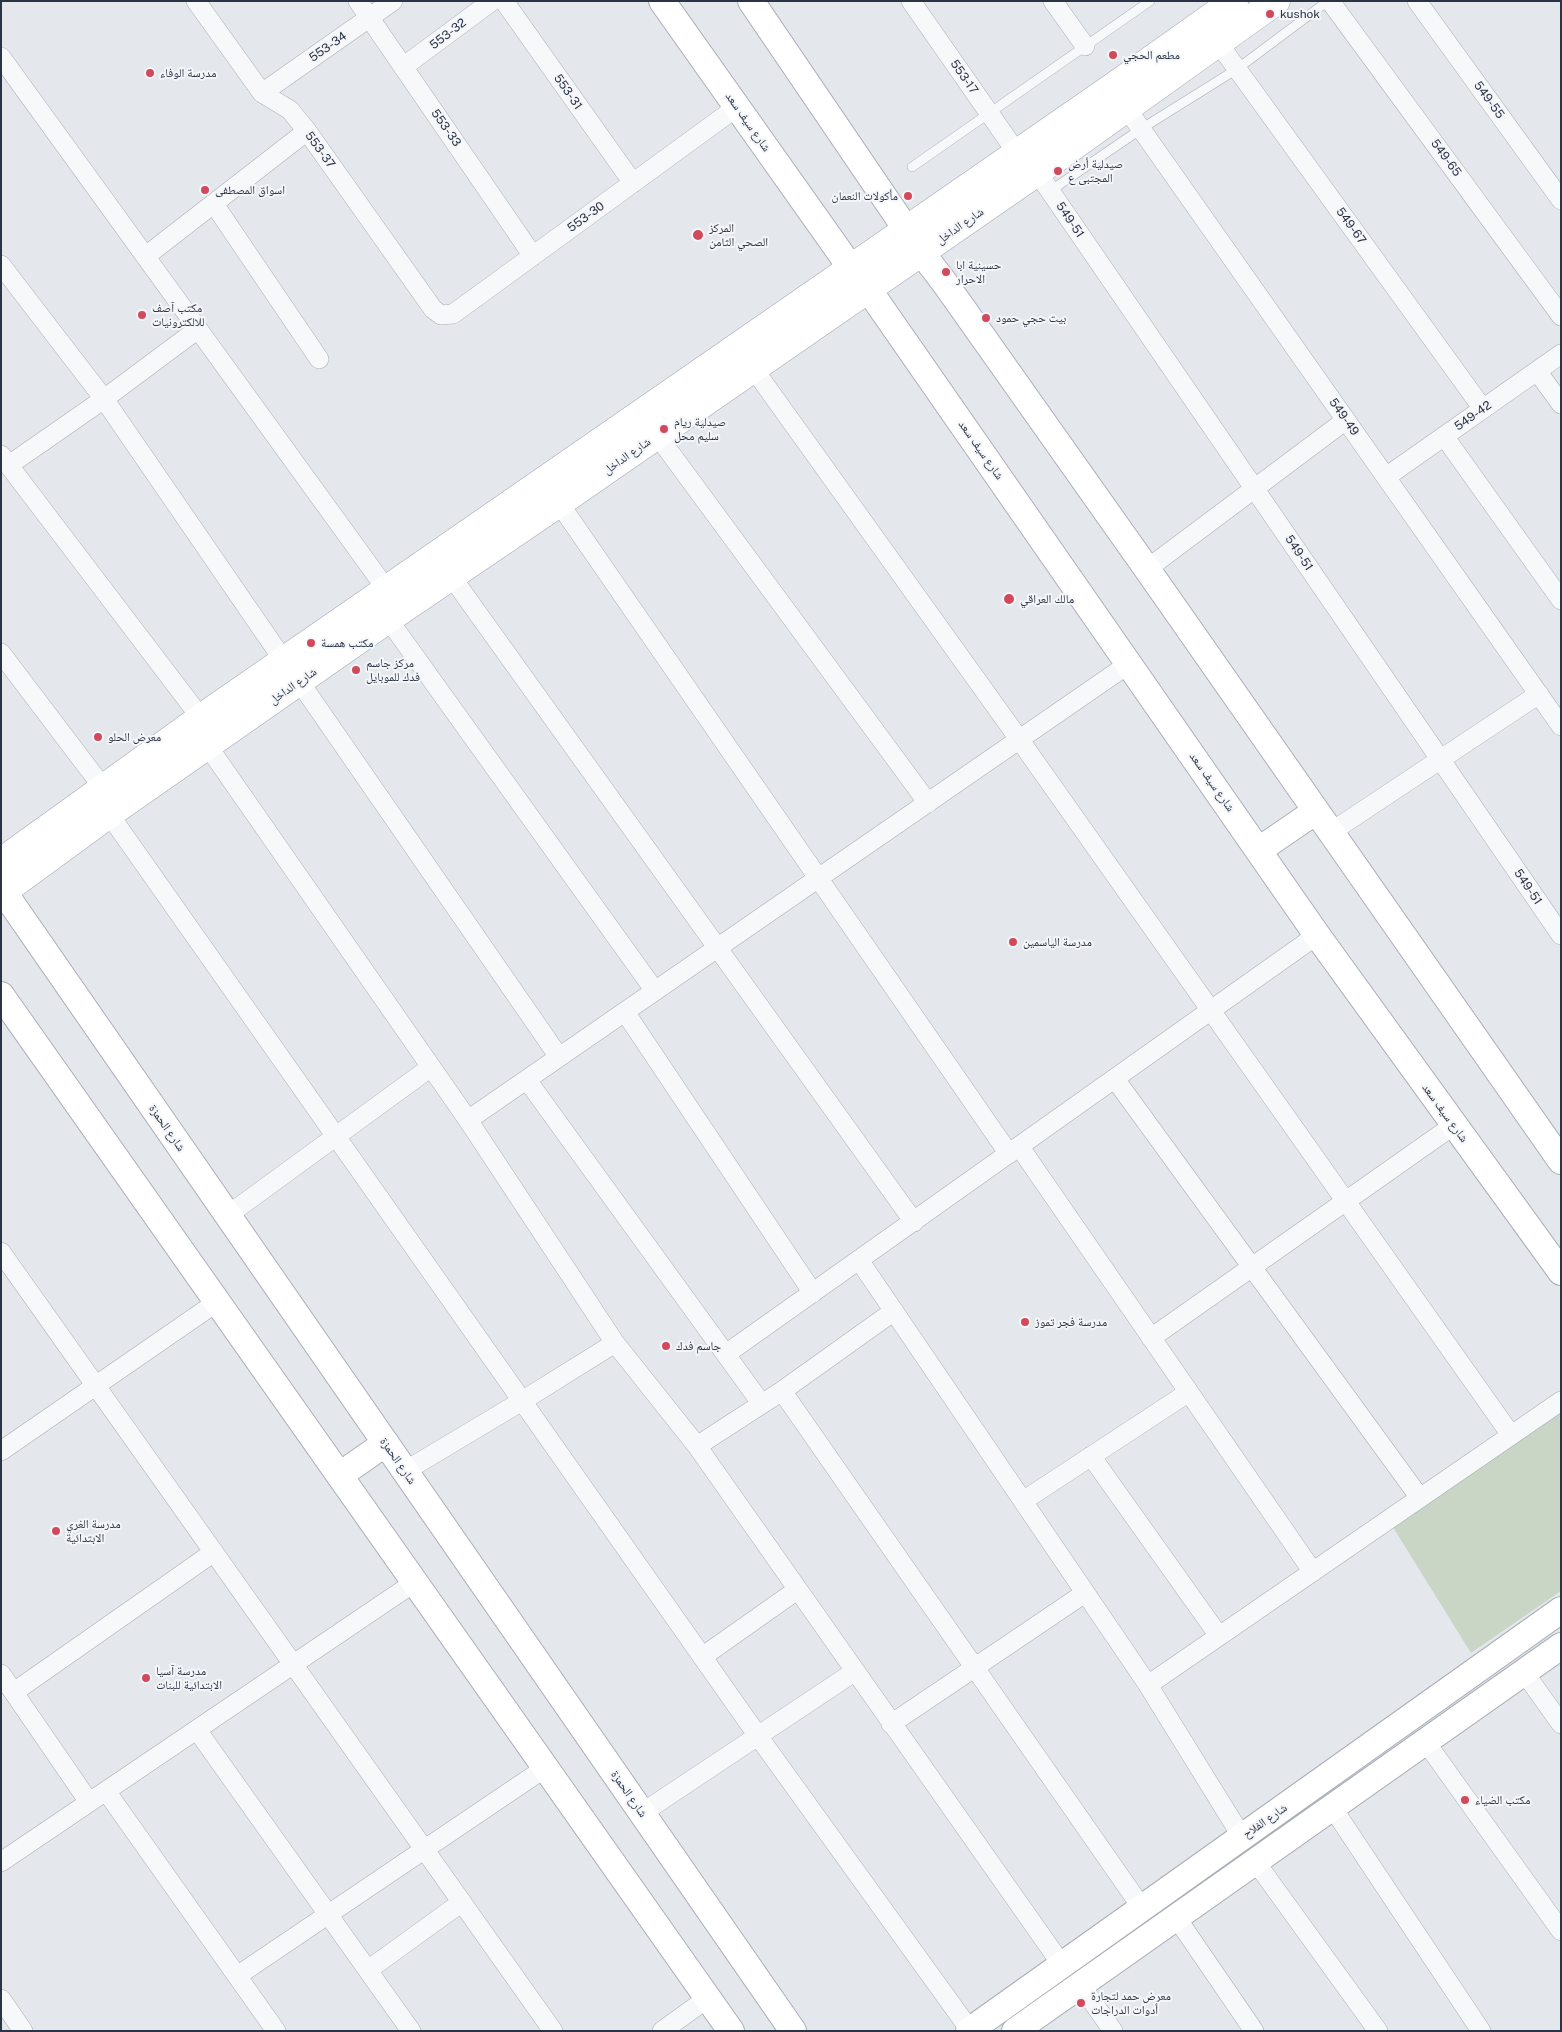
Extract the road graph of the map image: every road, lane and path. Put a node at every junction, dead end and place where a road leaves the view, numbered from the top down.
1 (196, 1) edge
2 (358, 1) edge
3 (393, 1) edge
4 (492, 1) edge
5 (504, 1) edge
6 (662, 1) edge
7 (751, 1) edge
8 (911, 1) edge
9 (1053, 1) edge
10 (1150, 1) edge
11 (1234, 1) edge
12 (1276, 1) edge
13 (1329, 1) edge
14 (1417, 1) edge
15 (369, 18) junction
16 (1219, 44) junction
17 (1085, 46) junction
18 (1, 57) edge
19 (403, 67) junction
20 (1237, 69) junction
21 (262, 93) junction
22 (737, 107) junction
23 (989, 113) junction
24 (1134, 119) junction
25 (307, 131) junction
26 (1017, 153) junction
27 (912, 166) dead end
28 (1044, 181) junction
29 (633, 183) junction
30 (1561, 200) edge
31 (214, 204) junction
32 (906, 229) junction
33 (921, 252) junction
34 (146, 256) junction
35 (533, 256) junction
36 (1, 265) edge
37 (851, 268) junction
38 (868, 289) junction
39 (433, 309) joint
40 (1561, 316) edge
41 (198, 329) junction
42 (1561, 354) edge
43 (319, 358) dead end
44 (753, 368) junction
45 (1537, 371) junction
46 (104, 399) junction
47 (1561, 404) edge
48 (1483, 409) junction
49 (1346, 420) junction
50 (657, 435) junction
51 (1444, 436) junction
52 (5, 460) edge
53 (1386, 477) junction
54 (1254, 488) junction
55 (559, 503) junction
56 (1147, 569) junction
57 (451, 576) junction
58 (387, 590) junction
59 (1561, 600) edge
60 (388, 619) junction
61 (1, 653) edge
62 (1130, 663) junction
63 (291, 671) junction
64 (1539, 694) junction
65 (201, 718) junction
66 (1561, 726) edge
67 (1019, 739) junction
68 (207, 745) junction
69 (1440, 760) junction
70 (107, 802) junction
71 (928, 803) junction
72 (1323, 822) junction
73 (1259, 850) junction
74 (1, 862) edge
75 (817, 879) junction
76 (2, 892) edge
77 (1317, 935) junction
78 (1561, 935) edge
79 (718, 948) junction
80 (655, 991) junction
81 (1, 995) edge
82 (1211, 1011) junction
83 (625, 1012) junction
84 (559, 1057) junction
85 (431, 1066) junction
86 (1115, 1078) junction
87 (527, 1080) junction
88 (468, 1120) junction
89 (1454, 1125) junction
90 (336, 1136) junction
91 (1014, 1150) junction
92 (1561, 1161) edge
93 (1346, 1201) junction
94 (228, 1216) junction
95 (914, 1222) junction
96 (1, 1252) edge
97 (859, 1260) junction
98 (1252, 1267) junction
99 (1561, 1272) edge
100 (813, 1293) junction
101 (217, 1302) junction
102 (894, 1311) junction
103 (1151, 1338) junction
104 (615, 1343) junction
105 (726, 1354) junction
106 (96, 1385) junction
107 (782, 1391) junction
108 (1189, 1392) junction
109 (522, 1401) junction
110 (1561, 1401) edge
111 (761, 1403) junction
112 (1511, 1435) junction
113 (386, 1443) junction
114 (3, 1445) edge
115 (697, 1446) junction
116 (1092, 1456) junction
117 (405, 1471) junction
118 (340, 1476) junction
119 (1420, 1498) junction
120 (1023, 1501) junction
121 (214, 1552) junction
122 (1313, 1572) junction
123 (415, 1582) junction
124 (797, 1590) junction
125 (1086, 1593) junction
126 (1561, 1610) edge
127 (1219, 1636) junction
128 (1561, 1646) edge
129 (702, 1657) junction
130 (293, 1664) junction
131 (974, 1666) junction
132 (854, 1672) junction
133 (1524, 1672) junction
134 (1, 1674) edge
135 (1148, 1685) junction
136 (14, 1692) junction
137 (891, 1724) junction
138 (1561, 1724) edge
139 (197, 1730) junction
140 (758, 1736) junction
141 (1425, 1741) junction
142 (546, 1768) junction
143 (106, 1791) junction
144 (90, 1802) junction
145 (1332, 1807) junction
146 (642, 1813) junction
147 (1242, 1837) junction
148 (425, 1850) junction
149 (1255, 1861) junction
150 (1, 1862) edge
151 (462, 1902) junction
152 (1142, 1908) junction
153 (328, 1914) junction
154 (1176, 1917) junction
155 (1561, 1931) edge
156 (1062, 1965) junction
157 (368, 1970) junction
158 (237, 1976) junction
159 (1080, 1984) junction
160 (708, 1998) junction
161 (1, 1999) edge
162 (270, 2029) edge
163 (970, 2030) edge
164 (23, 2031) edge
165 (411, 2031) edge
166 (553, 2031) edge
167 (662, 2031) edge
168 (731, 2031) edge
169 (793, 2031) edge
170 (1015, 2031) edge
171 (1113, 2031) edge
172 (1254, 2031) edge
173 (1378, 2031) edge
174 (1481, 2031) edge

1 - 21 street, 553-37
2 - 15 street, 553-33
3 - 15 street, 553-34
4 - 19 street, 553-32
5 - 29 street, 553-31
6 - 22 street, شارع سيف سعد
7 - 32 street
8 - 23 street, 553-17
9 - 17 street
10 - 17 lane
11 - 26 main road, شارع الداخل
12 - 16 main road, شارع الداخل
13 - 20 lane
13 - 40 street, 549-65
14 - 30 street, 549-55
15 - 19 street, 553-33
15 - 21 street, 553-34
16 - 20 street, 549-67
16 - 24 main road, شارع الداخل
17 - 23 lane
18 - 34 street
19 - 35 street, 553-33
20 - 24 lane
20 - 48 street, 549-67
21 - 25 street, 553-37
22 - 29 street, 553-30
22 - 37 street, شارع سيف سعد
23 - 26 street, 553-17
23 - 27 lane
24 - 28 main road, شارع الداخل
24 - 49 street, 549-49
25 - 31 street
25 - 39 street, 553-37
26 - 32 main road, شارع الداخل
28 - 33 main road, شارع الداخل
28 - 54 street, 549-51
29 - 35 street, 553-30
31 - 34 street
31 - 43 street
32 - 37 main road, شارع الداخل
33 - 38 main road, شارع الداخل
33 - 56 street
34 - 41 street
35 - 39 street, 553-30
36 - 46 street
37 - 58 main road, شارع الداخل
38 - 44 main road, شارع الداخل
38 - 62 street, شارع سيف سعد
41 - 46 street
41 - 58 street
42 - 45 street, 549-42
44 - 50 main road, شارع الداخل
44 - 67 street
45 - 47 street
45 - 48 street, 549-42
46 - 52 street
46 - 63 street
48 - 51 street, 549-42
49 - 53 street, 549-49
49 - 54 street
50 - 55 main road, شارع الداخل
50 - 71 street
51 - 53 street, 549-42
51 - 59 street
52 - 65 street
53 - 64 street, 549-49
54 - 56 street
54 - 69 street, 549-51
55 - 57 main road, شارع الداخل
55 - 75 street
56 - 72 street
57 - 60 main road, شارع الداخل
57 - 79 street
58 - 63 main road, شارع الداخل
60 - 63 main road, شارع الداخل
60 - 80 street
61 - 70 street
62 - 67 street
62 - 73 street, شارع سيف سعد
63 - 65 main road, شارع الداخل
63 - 68 main road, شارع الداخل
63 - 84 street
64 - 66 street, 549-49
64 - 69 street
65 - 70 main road, شارع الداخل
67 - 71 street
67 - 82 street
68 - 70 main road, شارع الداخل
68 - 85 street
69 - 72 street
69 - 78 street, 549-51
70 - 74 main road, شارع الداخل
70 - 76 main road, شارع الداخل
70 - 90 street
71 - 75 street
72 - 73 street
72 - 92 street
73 - 77 street, شارع سيف سعد
75 - 79 street
75 - 91 street
76 - 94 street, شارع الحمزة
77 - 82 street
77 - 89 street, شارع سيف سعد
79 - 80 street
79 - 95 street
80 - 83 street
81 - 101 street
82 - 86 street
82 - 93 street
83 - 84 street
83 - 100 street
84 - 87 street
85 - 88 street
85 - 90 street
86 - 91 street
86 - 98 street
87 - 88 street
87 - 105 street
88 - 104 street
89 - 93 street
89 - 99 street, شارع سيف سعد
90 - 94 street
90 - 109 street
91 - 95 street
91 - 103 street
93 - 98 street
93 - 112 street
94 - 113 street, شارع الحمزة
95 - 97 street
96 - 106 street
97 - 100 street
97 - 102 street
98 - 103 street
98 - 119 street
100 - 105 street
101 - 106 street
101 - 118 street
102 - 107 street
102 - 120 street
103 - 108 street
104 - 109 street
104 - 115 street
105 - 111 street
106 - 114 street
106 - 121 street
107 - 111 street
107 - 131 street
108 - 116 street
108 - 122 street
109 - 117 street
109 - 129 street
110 - 112 street
111 - 115 street
112 - 119 street
113 - 117 street, شارع الحمزة
113 - 118 street
115 - 124 street
116 - 120 street
116 - 127 street
117 - 146 street, شارع الحمزة
118 - 123 street
119 - 122 street
120 - 125 street
121 - 130 street
121 - 136 street
122 - 127 street
123 - 130 street
123 - 142 street
124 - 129 street
124 - 132 street
125 - 131 street
125 - 135 street
126 - 147 street, شارع الفلاح
127 - 135 street
128 - 133 street
129 - 140 street
130 - 139 street
130 - 148 street
131 - 137 street
131 - 152 street
132 - 137 street
132 - 140 street
133 - 138 street
133 - 141 street
134 - 136 street
135 - 147 street
136 - 144 street
137 - 156 street
139 - 143 street
139 - 153 street
140 - 146 street
140 - 163 street
141 - 145 street
141 - 155 street
142 - 148 street
142 - 160 street
143 - 144 street
143 - 158 street
144 - 150 street
145 - 149 street
145 - 174 street
146 - 169 street, شارع الحمزة
147 - 152 street, شارع الفلاح
148 - 151 street
148 - 153 street
149 - 154 street
149 - 173 street
151 - 157 street
151 - 166 street
152 - 156 street, شارع الفلاح
153 - 157 street
153 - 158 street
154 - 159 street
154 - 172 street
156 - 163 street, شارع الفلاح
157 - 165 street
158 - 162 street
159 - 170 street
159 - 171 street
160 - 167 street
160 - 168 street
161 - 164 street

